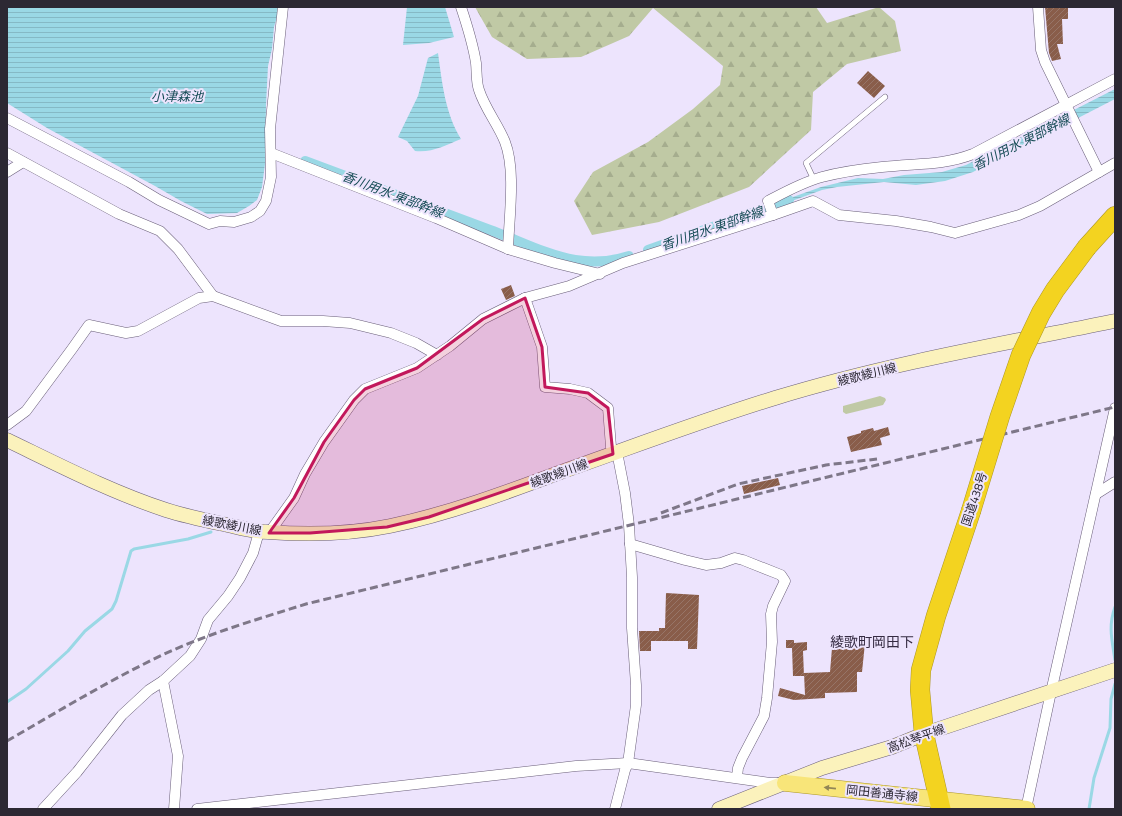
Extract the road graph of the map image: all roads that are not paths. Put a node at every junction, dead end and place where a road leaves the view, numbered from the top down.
1 (282, 7) edge
2 (461, 7) edge
3 (1038, 7) edge
4 (1115, 79) edge
5 (885, 97) dead end
6 (1066, 107) junction
7 (7, 118) edge
8 (7, 153) edge
9 (270, 153) junction
10 (23, 162) junction
11 (1115, 163) edge
12 (7, 172) edge
13 (1099, 172) junction
14 (814, 180) junction
15 (771, 210) junction
16 (1115, 216) edge
17 (508, 249) junction
18 (600, 274) junction
19 (213, 296) junction
20 (525, 298) junction
21 (1115, 321) edge
22 (437, 354) junction
23 (1115, 408) edge
24 (7, 425) edge
25 (7, 440) edge
26 (615, 453) junction
27 (1115, 482) edge
28 (1096, 494) junction
29 (264, 532) junction
30 (630, 544) junction
31 (1115, 670) edge
32 (163, 681) junction
33 (1051, 692) junction
34 (924, 734) junction
35 (628, 763) junction
36 (737, 777) junction
37 (785, 783) junction
38 (940, 804) edge
39 (43, 809) edge
40 (174, 809) edge
41 (197, 809) edge
42 (615, 809) edge
43 (719, 809) edge
44 (1026, 809) edge

1 - 9 street
2 - 17 street
3 - 6 street
4 - 6 street
5 - 14 lane
6 - 13 street
6 - 14 street
7 - 9 street
8 - 10 street
9 - 17 street
10 - 12 street
10 - 19 street
11 - 13 street
13 - 15 street
14 - 15 street
15 - 18 street
16 - 34 highway, 国道438号, bridge
17 - 18 street
18 - 20 street
19 - 22 street
19 - 24 street
20 - 22 street
20 - 26 street
21 - 26 main road, 綾歌綾川線
22 - 29 street
23 - 28 street
25 - 29 main road, 綾歌綾川線
26 - 29 main road, 綾歌綾川線
26 - 30 street
27 - 28 street
28 - 33 street
29 - 32 street
30 - 35 street
30 - 36 street
31 - 33 main road, 高松琴平線
32 - 39 street
32 - 40 street
33 - 34 main road, 高松琴平線
33 - 44 street
34 - 37 main road, 高松琴平線
34 - 38 highway, 国道438号
35 - 36 street
35 - 41 street
35 - 42 street
36 - 37 street
38 -> 37 main road, 岡田善通寺線
37 - 43 main road, 高松琴平線
38 - 44 main road, 岡田善通寺線

